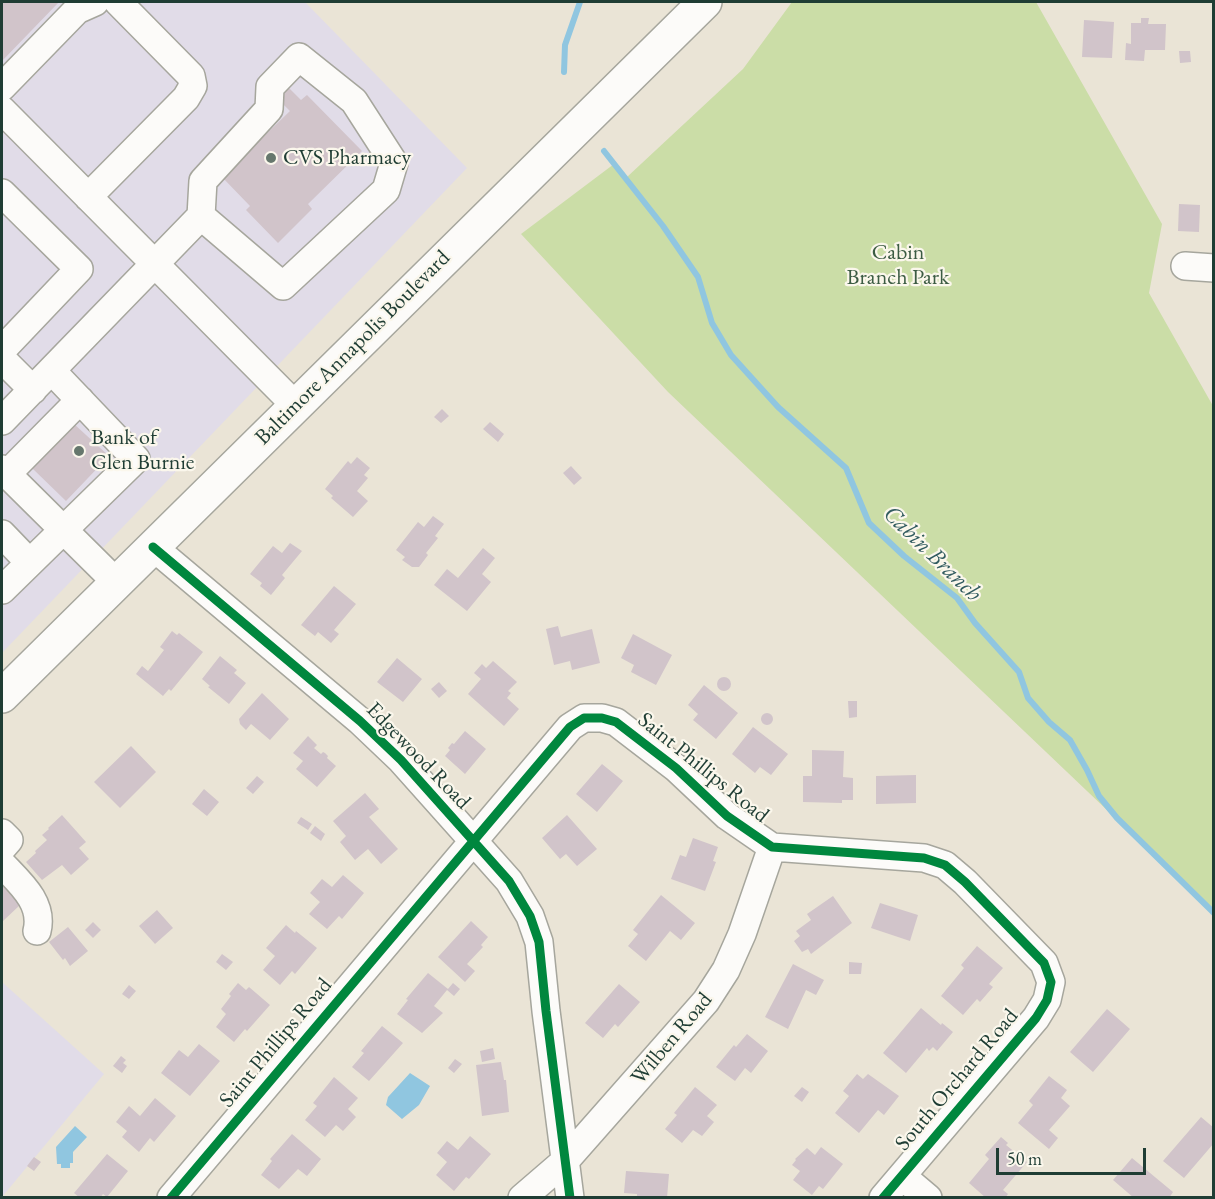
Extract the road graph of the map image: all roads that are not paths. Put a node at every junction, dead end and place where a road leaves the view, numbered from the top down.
1 (95, 2) edge
2 (118, 2) edge
3 (705, 2) edge
4 (2, 87) edge
5 (2, 110) edge
6 (2, 193) edge
7 (88, 197) junction
8 (201, 216) junction
9 (156, 265) junction
10 (1185, 266) dead end
11 (1214, 268) edge
12 (2, 350) edge
13 (2, 359) edge
14 (52, 370) junction
15 (33, 390) junction
16 (80, 400) junction
17 (295, 405) junction
18 (2, 421) edge
19 (4, 471) edge
20 (63, 530) junction
21 (2, 534) edge
22 (153, 547) junction
23 (29, 562) junction
24 (117, 583) junction
25 (2, 590) edge
26 (2, 696) edge
27 (2, 833) edge
28 (472, 842) junction
29 (772, 847) junction
30 (2, 848) edge
31 (2, 864) edge
32 (38, 931) dead end
33 (1051, 982) joint
34 (565, 1161) junction
35 (902, 1176) junction
36 (171, 1197) edge
37 (522, 1197) edge
38 (570, 1197) edge
39 (883, 1197) edge
40 (928, 1197) edge

1 - 4 street
2 - 7 street
3 - 17 main road, Baltimore Annapolis Boulevard
5 - 7 street
6 - 12 street
7 - 9 street
8 - 8 street
8 - 9 street
9 - 14 street
9 - 17 street
10 - 11 street
13 - 15 street
14 - 15 street
14 - 16 street
15 - 18 street
16 - 19 street
16 - 20 street
17 - 22 main road, Baltimore Annapolis Boulevard
19 - 20 street
20 - 23 street
20 - 24 street
21 - 23 street
22 - 24 main road, Baltimore Annapolis Boulevard
22 - 28 street, Edgewood Road
23 - 25 street
24 - 26 main road, Baltimore Annapolis Boulevard
27 - 30 street
28 - 29 street, Saint Phillips Road
28 - 34 street, Edgewood Road
28 - 36 street, Saint Phillips Road
29 - 33 street, Saint Phillips Road
29 - 34 street, Wilben Road
31 - 32 street
33 - 35 street, South Orchard Road
34 - 37 street, Wilben Road
34 - 38 street, Edgewood Road
35 - 39 street, South Orchard Road
35 - 40 street

